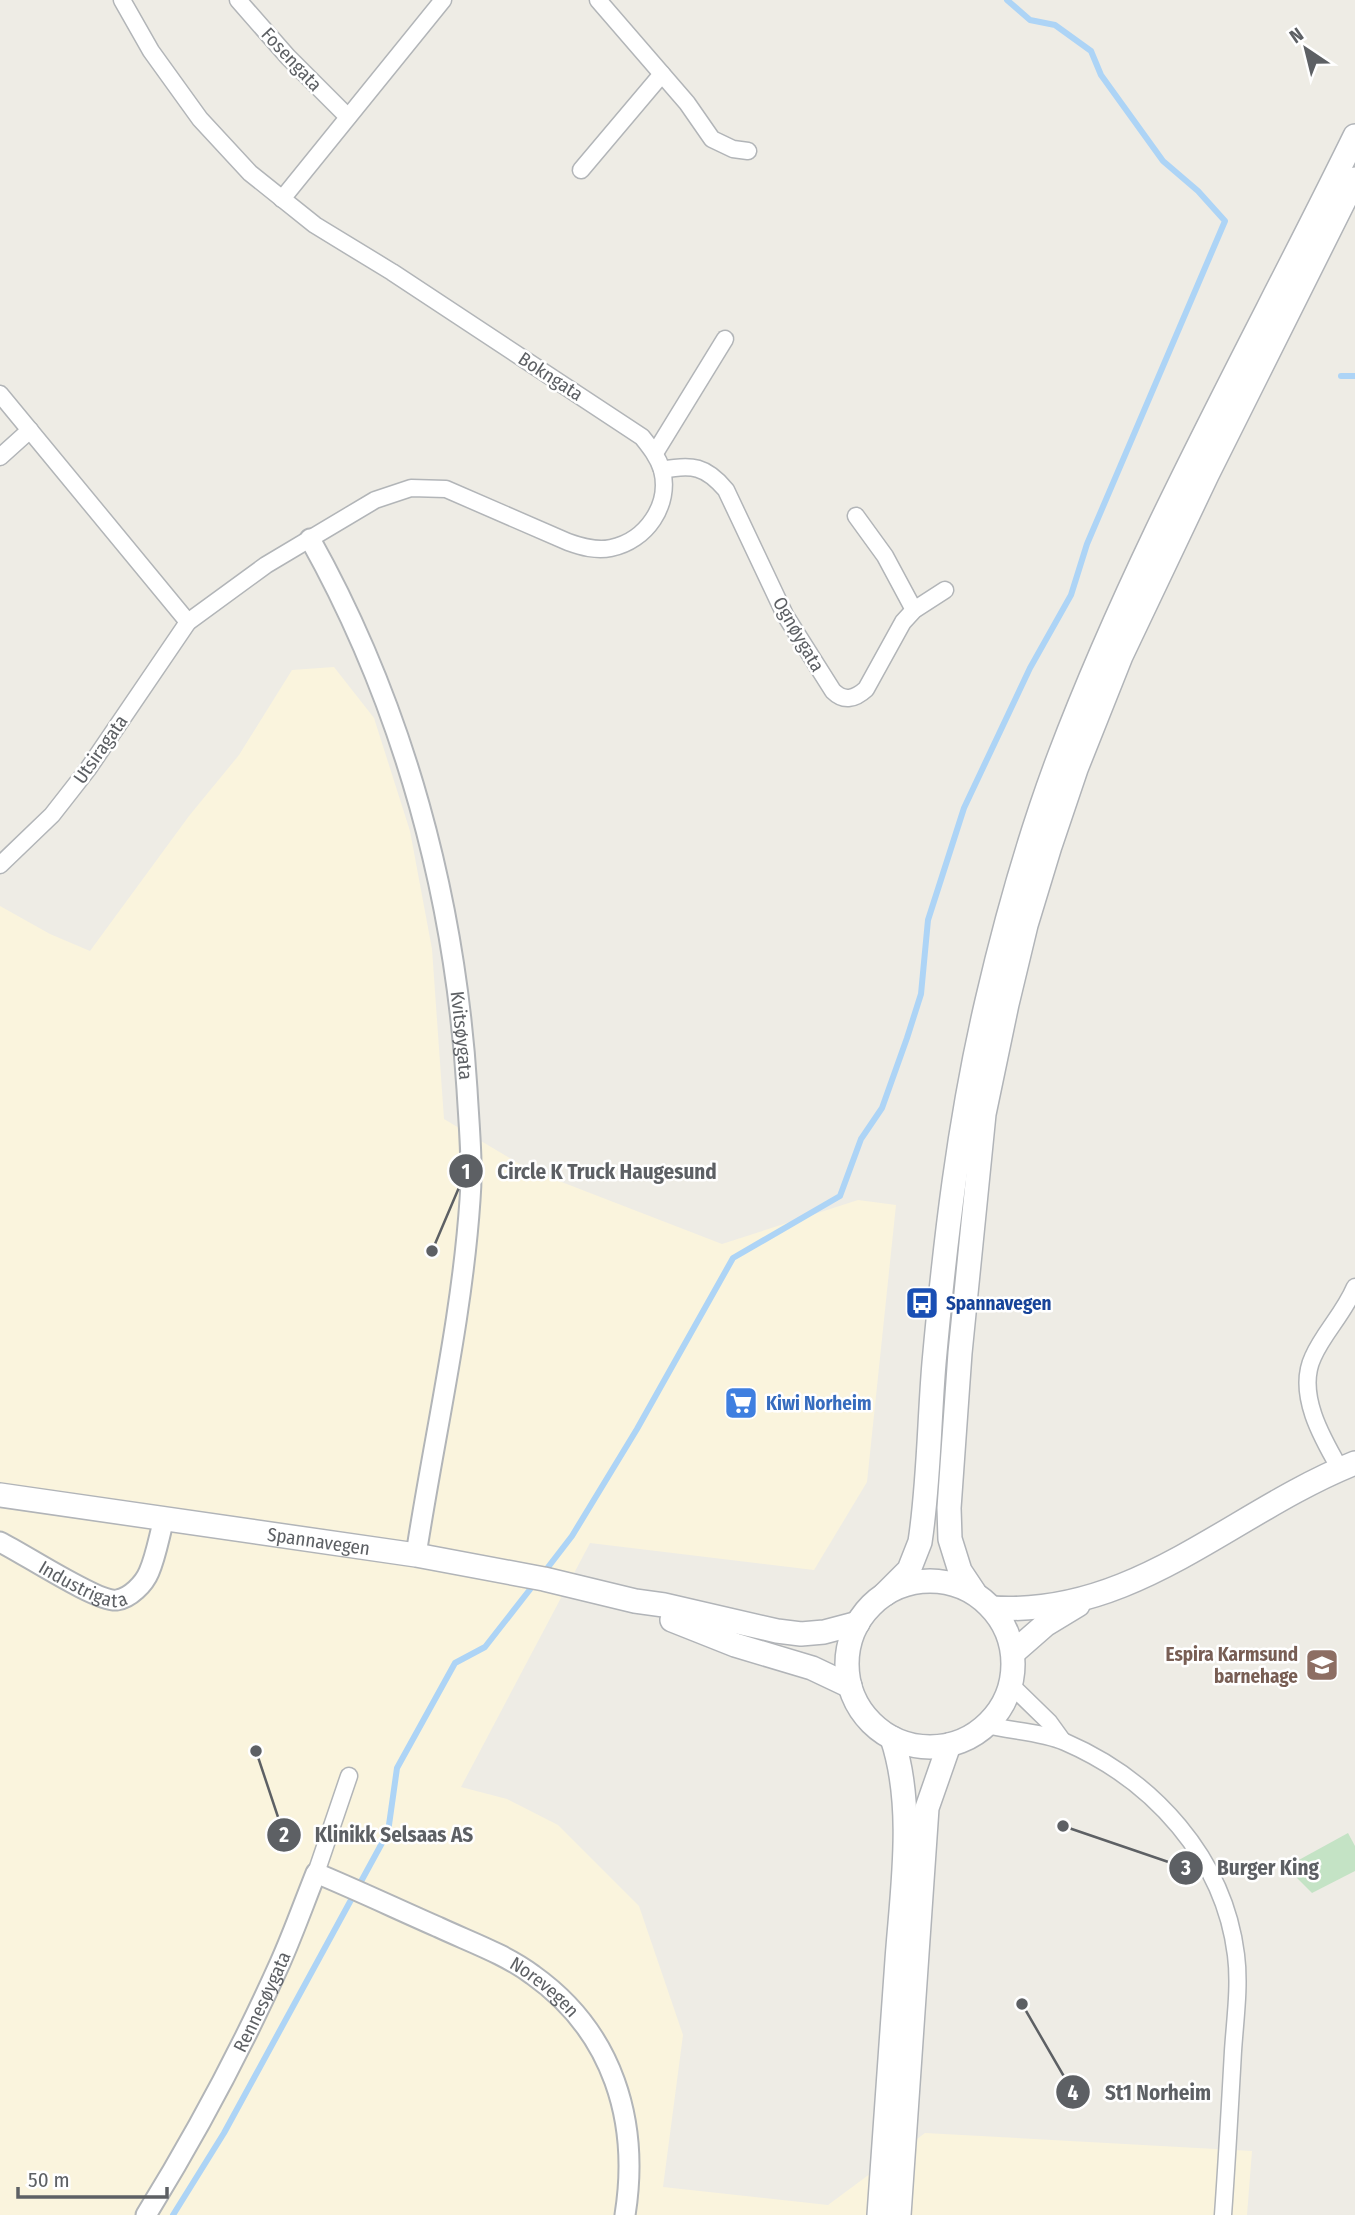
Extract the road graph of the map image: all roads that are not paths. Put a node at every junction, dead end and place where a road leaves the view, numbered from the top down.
1 (122, 0) edge
2 (238, 0) edge
3 (443, 0) edge
4 (598, 0) edge
5 (662, 74) junction
6 (348, 117) junction
7 (1355, 136) edge
8 (748, 151) dead end
9 (582, 170) dead end
10 (1355, 179) edge
11 (282, 199) junction
12 (724, 339) dead end
13 (0, 394) edge
14 (30, 430) junction
15 (655, 453) junction
16 (0, 457) edge
17 (662, 470) junction
18 (856, 516) dead end
19 (310, 539) junction
20 (945, 590) dead end
21 (914, 610) junction
22 (188, 622) junction
23 (0, 865) edge
24 (1355, 1287) edge
25 (1347, 1466) edge
26 (0, 1495) edge
27 (164, 1519) junction
28 (0, 1542) edge
29 (416, 1555) junction
30 (974, 1592) junction
31 (885, 1594) junction
32 (1099, 1594) junction
33 (635, 1601) junction
34 (992, 1608) junction
35 (858, 1623) junction
36 (1013, 1653) junction
37 (1011, 1685) junction
38 (850, 1686) junction
39 (987, 1725) junction
40 (892, 1738) junction
41 (1062, 1740) junction
42 (949, 1745) junction
43 (349, 1776) dead end
44 (316, 1873) junction
45 (146, 2215) edge
46 (625, 2215) edge
47 (879, 2215) edge
48 (899, 2215) edge
49 (1223, 2215) edge

1 - 11 street, Bokngata
2 - 6 street, Fosengata
3 - 6 street
4 - 5 street
5 - 8 street
5 - 9 street
6 - 11 street
7 - 31 main road
10 - 30 main road
11 - 15 street, Bokngata
12 - 15 street
13 - 14 street
14 - 16 street
14 - 22 street
15 - 17 street, Bokngata
17 - 19 street, Bokngata
17 - 21 street, Ognøygata
18 - 21 street
19 - 22 street, Utsiragata
19 - 29 street, Kvitsøygata
20 - 21 street, Ognøygata
22 - 23 street, Utsiragata
24 - 25 street
25 - 32 main road
26 - 27 main road, Spannavegen
27 - 28 street, Industrigata
27 - 29 main road, Spannavegen
29 - 33 main road, Spannavegen
30 - 31 main road
30 - 34 main road
31 - 35 main road
32 - 34 main road
32 - 36 main road
33 - 35 main road
33 - 38 main road
34 - 36 main road
35 - 38 main road
36 - 37 main road
37 - 39 main road
37 - 41 street
38 - 40 main road
39 - 41 street
39 - 42 main road
40 - 42 main road
40 - 47 main road
41 - 49 street
42 - 48 main road
43 - 44 street, Rennesøygata
44 - 45 street, Rennesøygata
44 - 46 street, Norevegen

